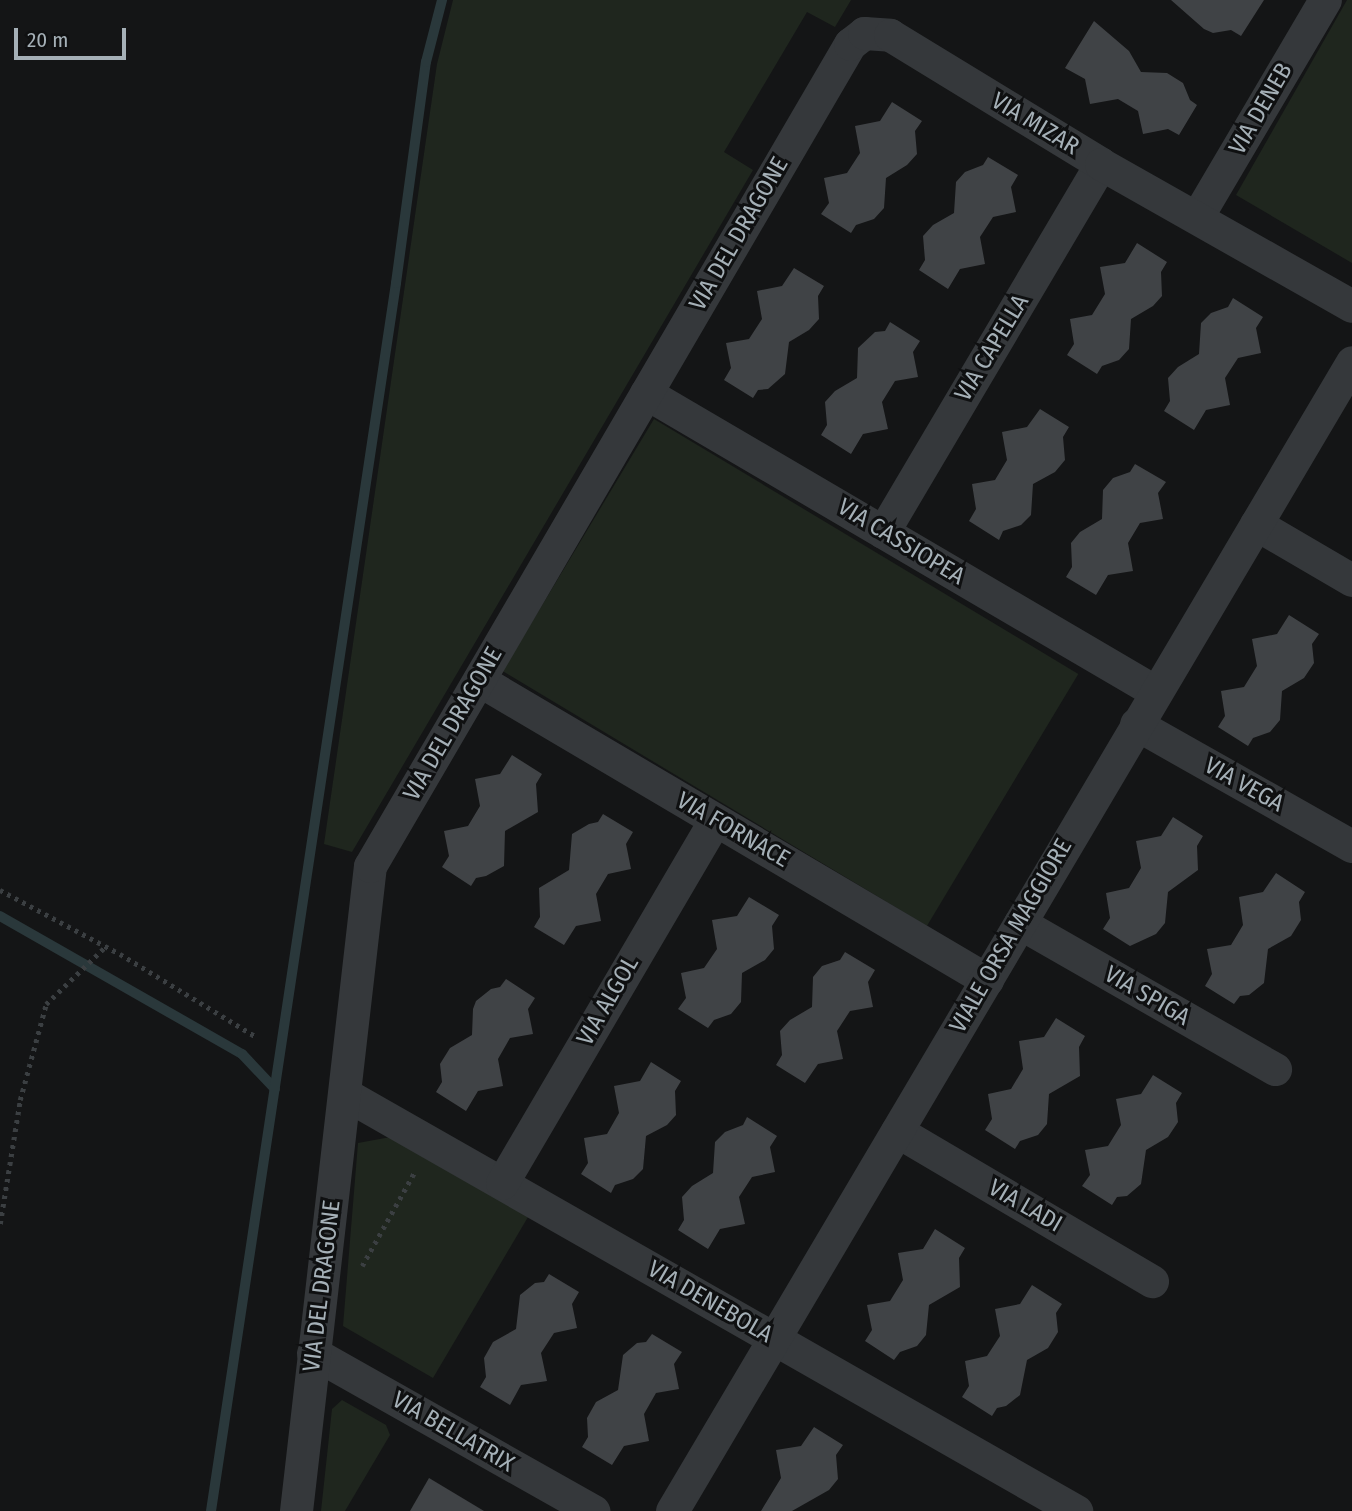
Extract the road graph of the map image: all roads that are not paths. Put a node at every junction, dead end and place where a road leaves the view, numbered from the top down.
1 (1325, 0) edge
2 (873, 32) joint
3 (1101, 164) junction
4 (1198, 217) junction
5 (1352, 306) edge
6 (1352, 362) edge
7 (646, 393) junction
8 (1256, 524) junction
9 (883, 531) junction
10 (1352, 580) edge
11 (479, 680) junction
12 (1156, 692) junction
13 (1136, 724) junction
14 (715, 820) junction
15 (1352, 846) edge
16 (1020, 923) junction
17 (987, 980) junction
18 (1275, 1069) dead end
19 (345, 1094) junction
20 (897, 1131) junction
21 (502, 1183) junction
22 (1152, 1281) dead end
23 (774, 1339) junction
24 (313, 1353) junction
25 (296, 1511) edge
26 (593, 1511) edge
27 (673, 1511) edge
28 (1076, 1511) edge

1 - 4 street, VIA DENEB
2 - 3 street, VIA MIZAR
2 - 7 street, VIA DEL DRAGONE
3 - 4 street, VIA MIZAR
3 - 9 street, VIA CAPELLA
4 - 5 street, VIA MIZAR
6 - 8 street, VIALE ORSA MAGGIORE
7 - 9 street, VIA CASSIOPEA
7 - 11 street, VIA DEL DRAGONE
8 - 10 street
8 - 12 street, VIALE ORSA MAGGIORE
9 - 12 street, VIA CASSIOPEA
11 - 14 street, VIA FORNACE
11 - 19 street, VIA DEL DRAGONE
12 - 13 street, VIALE ORSA MAGGIORE
13 - 15 street, VIA VEGA
13 - 16 street, VIALE ORSA MAGGIORE
14 - 17 street, VIA FORNACE
14 - 21 street, VIA ALGOL
16 - 17 street, VIALE ORSA MAGGIORE
16 - 18 street, VIA SPIGA
17 - 20 street, VIALE ORSA MAGGIORE
19 - 21 street, VIA DENEBOLA
19 - 24 street, VIA DEL DRAGONE
20 - 22 street, VIA LADI
20 - 23 street, VIALE ORSA MAGGIORE
21 - 23 street, VIA DENEBOLA
23 - 27 street, VIALE ORSA MAGGIORE
23 - 28 street, VIA DENEBOLA
24 - 25 street, VIA DEL DRAGONE
24 - 26 street, VIA BELLATRIX

